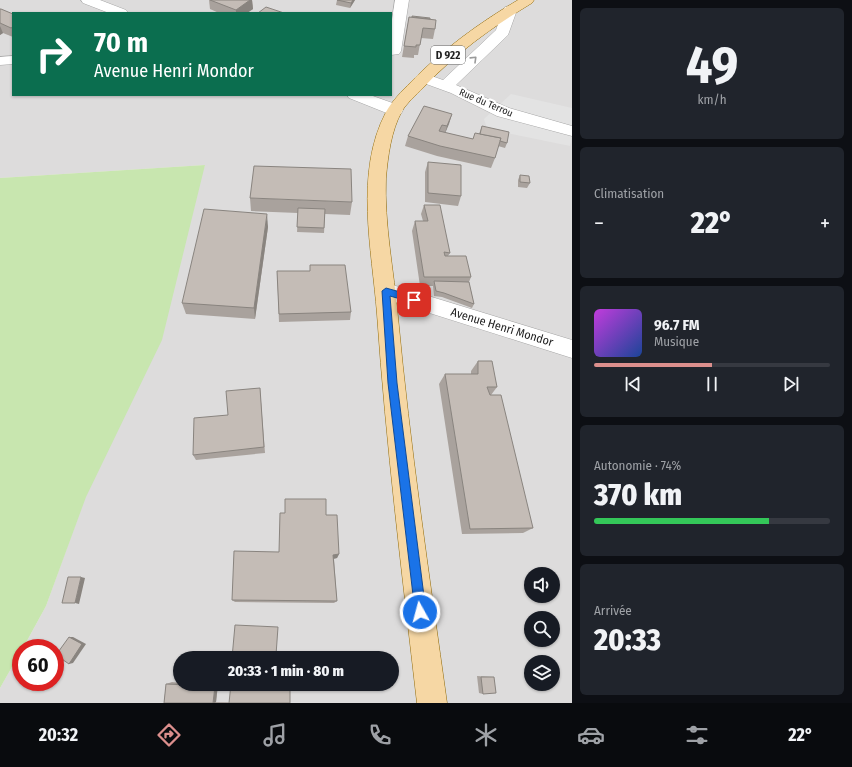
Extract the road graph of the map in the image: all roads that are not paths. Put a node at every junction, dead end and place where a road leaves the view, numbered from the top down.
1 (88, 0) edge
2 (402, 0) edge
3 (527, 0) edge
4 (510, 10) junction
5 (118, 12) edge
6 (394, 51) dead end
7 (12, 60) edge
8 (0, 61) edge
9 (423, 78) junction
10 (446, 86) junction
11 (358, 96) edge
12 (395, 110) junction
13 (572, 130) edge
14 (386, 291) junction
15 (572, 349) edge
16 (432, 703) edge

1 - 5 street
2 - 6 street
3 - 4 main road, D 922
4 - 9 main road, D 922
10 -> 4 street
7 - 8 street
9 - 10 street, Rue du Terrou
9 - 12 main road, D 922
10 - 13 street, Rue du Terrou
11 - 12 street
12 - 14 main road, D 922
14 - 15 street, Avenue Henri Mondor
14 - 16 main road, D 922

